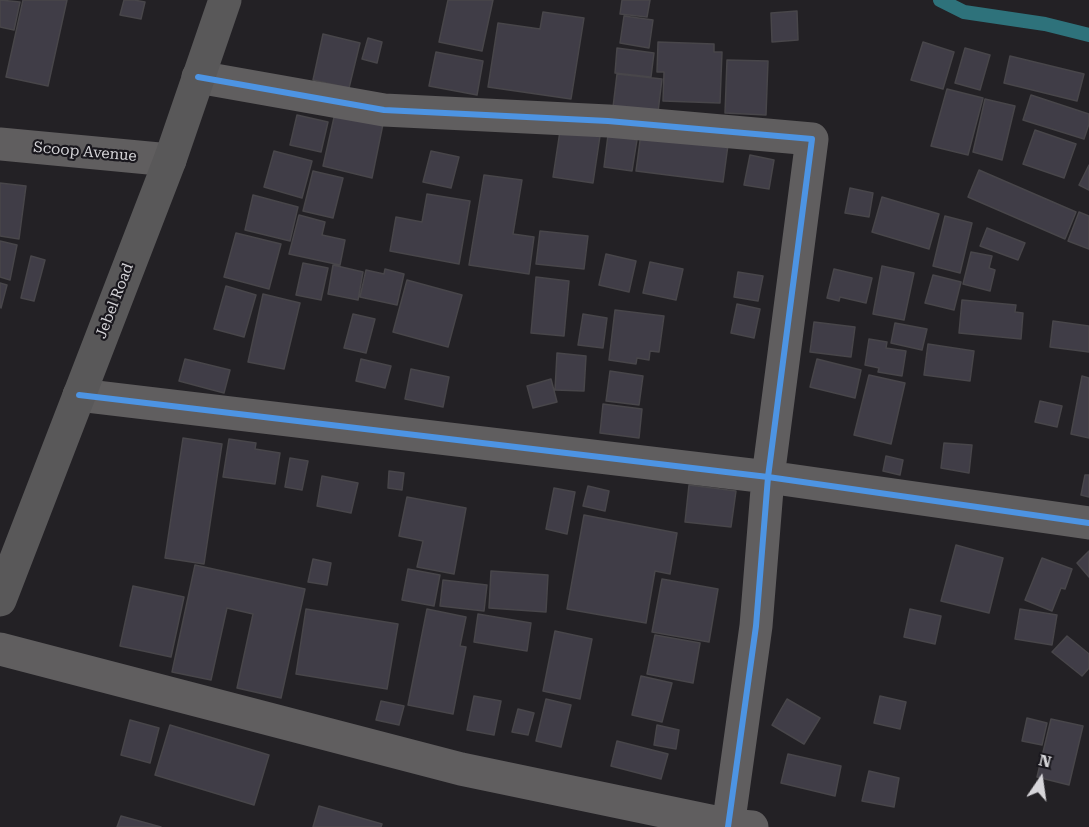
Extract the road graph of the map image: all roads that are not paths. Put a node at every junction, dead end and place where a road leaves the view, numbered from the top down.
1 (225, 0) edge
2 (198, 77) junction
3 (0, 144) edge
4 (170, 160) junction
5 (79, 395) junction
6 (768, 477) junction
7 (1089, 523) edge
8 (1, 594) edge
9 (0, 649) edge
10 (736, 826) edge

1 - 2 main road, Jebel Road
2 - 4 main road, Jebel Road
2 - 6 street
3 - 4 street, Scoop Avenue
4 - 5 main road, Jebel Road
5 - 6 street
5 - 8 main road, Jebel Road
6 - 7 street
6 - 10 street
9 - 10 street

